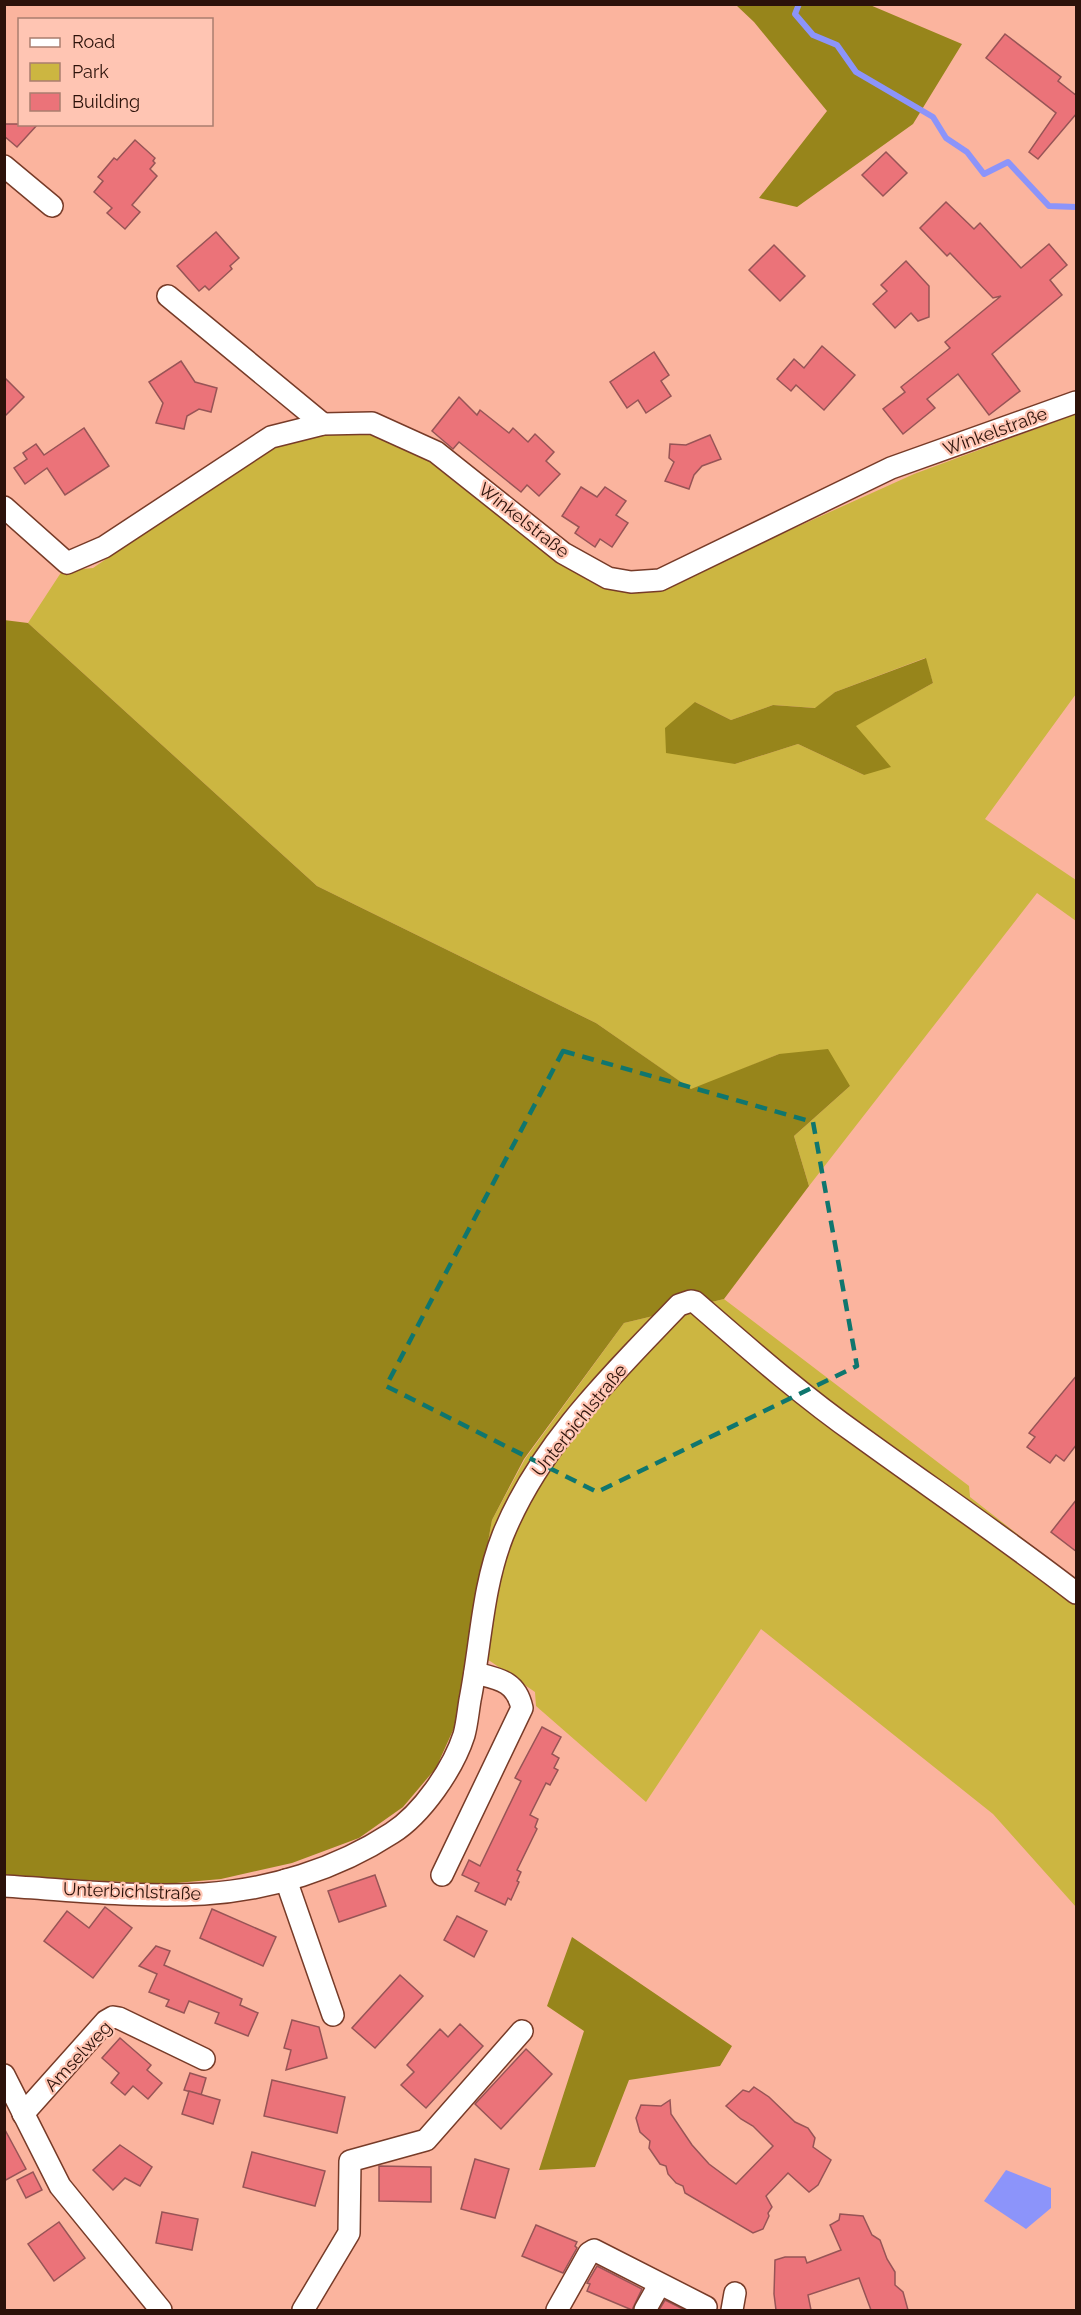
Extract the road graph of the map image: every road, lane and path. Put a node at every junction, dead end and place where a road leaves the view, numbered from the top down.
1 (4, 166) edge
2 (52, 206) dead end
3 (168, 296) dead end
4 (1077, 402) edge
5 (323, 424) junction
6 (4, 507) edge
7 (1077, 1593) edge
8 (475, 1673) junction
9 (442, 1875) dead end
10 (286, 1881) junction
11 (4, 1886) edge
12 (333, 2015) dead end
13 (522, 2031) dead end
14 (204, 2059) dead end
15 (4, 2075) edge
16 (23, 2114) junction
17 (659, 2285) junction
18 (706, 2307) dead end
19 (161, 2310) edge
20 (303, 2310) edge
21 (557, 2310) edge
22 (645, 2310) edge

1 - 2 street
3 - 5 street
4 - 5 street, Winkelstraße
5 - 6 street, Winkelstraße
7 - 8 street, Unterbichlstraße
8 - 9 street
8 - 10 street, Unterbichlstraße
10 - 11 street, Unterbichlstraße
10 - 12 street
13 - 20 street
14 - 16 street, Amselweg
15 - 16 street
16 - 19 street
17 - 18 street
17 - 21 street
17 - 22 street

